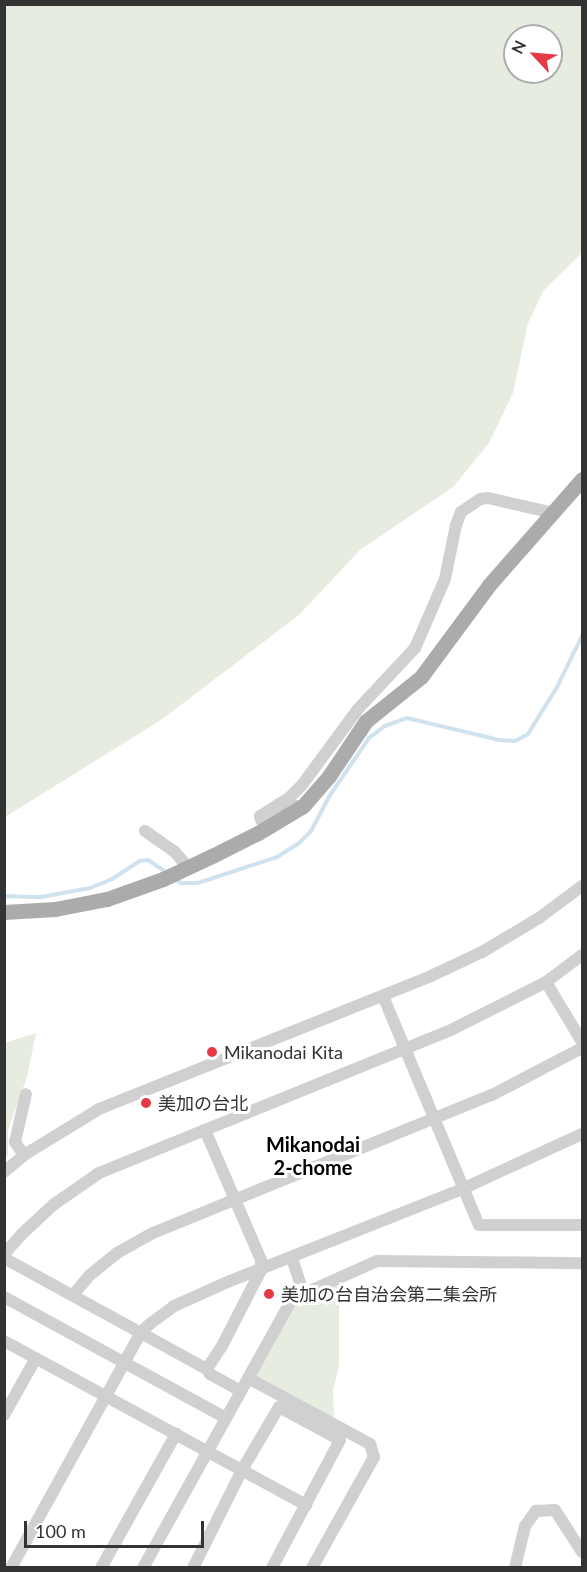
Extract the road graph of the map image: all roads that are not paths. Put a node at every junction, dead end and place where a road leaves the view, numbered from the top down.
1 (582, 480) edge
2 (554, 513) junction
3 (303, 806) junction
4 (145, 831) dead end
5 (176, 873) junction
6 (582, 886) edge
7 (4, 912) edge
8 (582, 955) edge
9 (546, 982) junction
10 (383, 996) junction
11 (582, 1042) edge
12 (405, 1047) junction
13 (582, 1048) edge
14 (27, 1094) dead end
15 (434, 1119) junction
16 (205, 1130) junction
17 (582, 1134) edge
18 (24, 1155) junction
19 (4, 1172) edge
20 (462, 1189) junction
21 (234, 1198) junction
22 (582, 1225) edge
23 (4, 1256) edge
24 (292, 1258) junction
25 (582, 1263) edge
26 (261, 1270) junction
27 (304, 1293) junction
28 (73, 1295) junction
29 (4, 1297) edge
30 (141, 1332) junction
31 (4, 1341) edge
32 (36, 1358) junction
33 (124, 1363) junction
34 (207, 1369) junction
35 (248, 1378) junction
36 (241, 1391) junction
37 (106, 1394) junction
38 (4, 1415) edge
39 (226, 1418) junction
40 (176, 1434) junction
41 (208, 1451) junction
42 (242, 1470) junction
43 (306, 1505) junction
44 (582, 1552) edge
45 (11, 1568) edge
46 (101, 1568) edge
47 (143, 1568) edge
48 (193, 1568) edge
49 (272, 1568) edge
50 (312, 1568) edge
51 (515, 1568) edge

1 - 2 main road
2 - 3 main road
2 - 3 street
3 - 5 main road
4 - 5 street
5 - 7 main road
6 - 10 street
8 - 9 street
9 - 11 street
9 - 12 street
10 - 12 street
10 - 18 street
12 - 15 street
12 - 16 street
13 - 15 street
14 - 18 street
15 - 20 street
15 - 21 street
16 - 21 street
16 - 23 street
17 - 20 street
18 - 19 street
20 - 22 street
20 - 24 street
21 - 26 street
21 - 28 street
23 - 28 street
24 - 26 street
24 - 27 street
25 - 27 street
26 - 30 street
26 - 34 street
27 - 35 street
28 - 30 street
29 - 33 street
30 - 33 street
30 - 34 street
31 - 32 street
32 - 37 street
32 - 38 street
33 - 37 street
33 - 39 street
34 - 36 street
35 - 36 street
35 - 50 street
36 - 39 street
37 - 40 street
37 - 45 street
39 - 41 street
40 - 41 street
40 - 46 street
41 - 42 street
41 - 47 street
42 - 43 street
42 - 43 street
42 - 48 street
43 - 49 street
44 - 51 street

